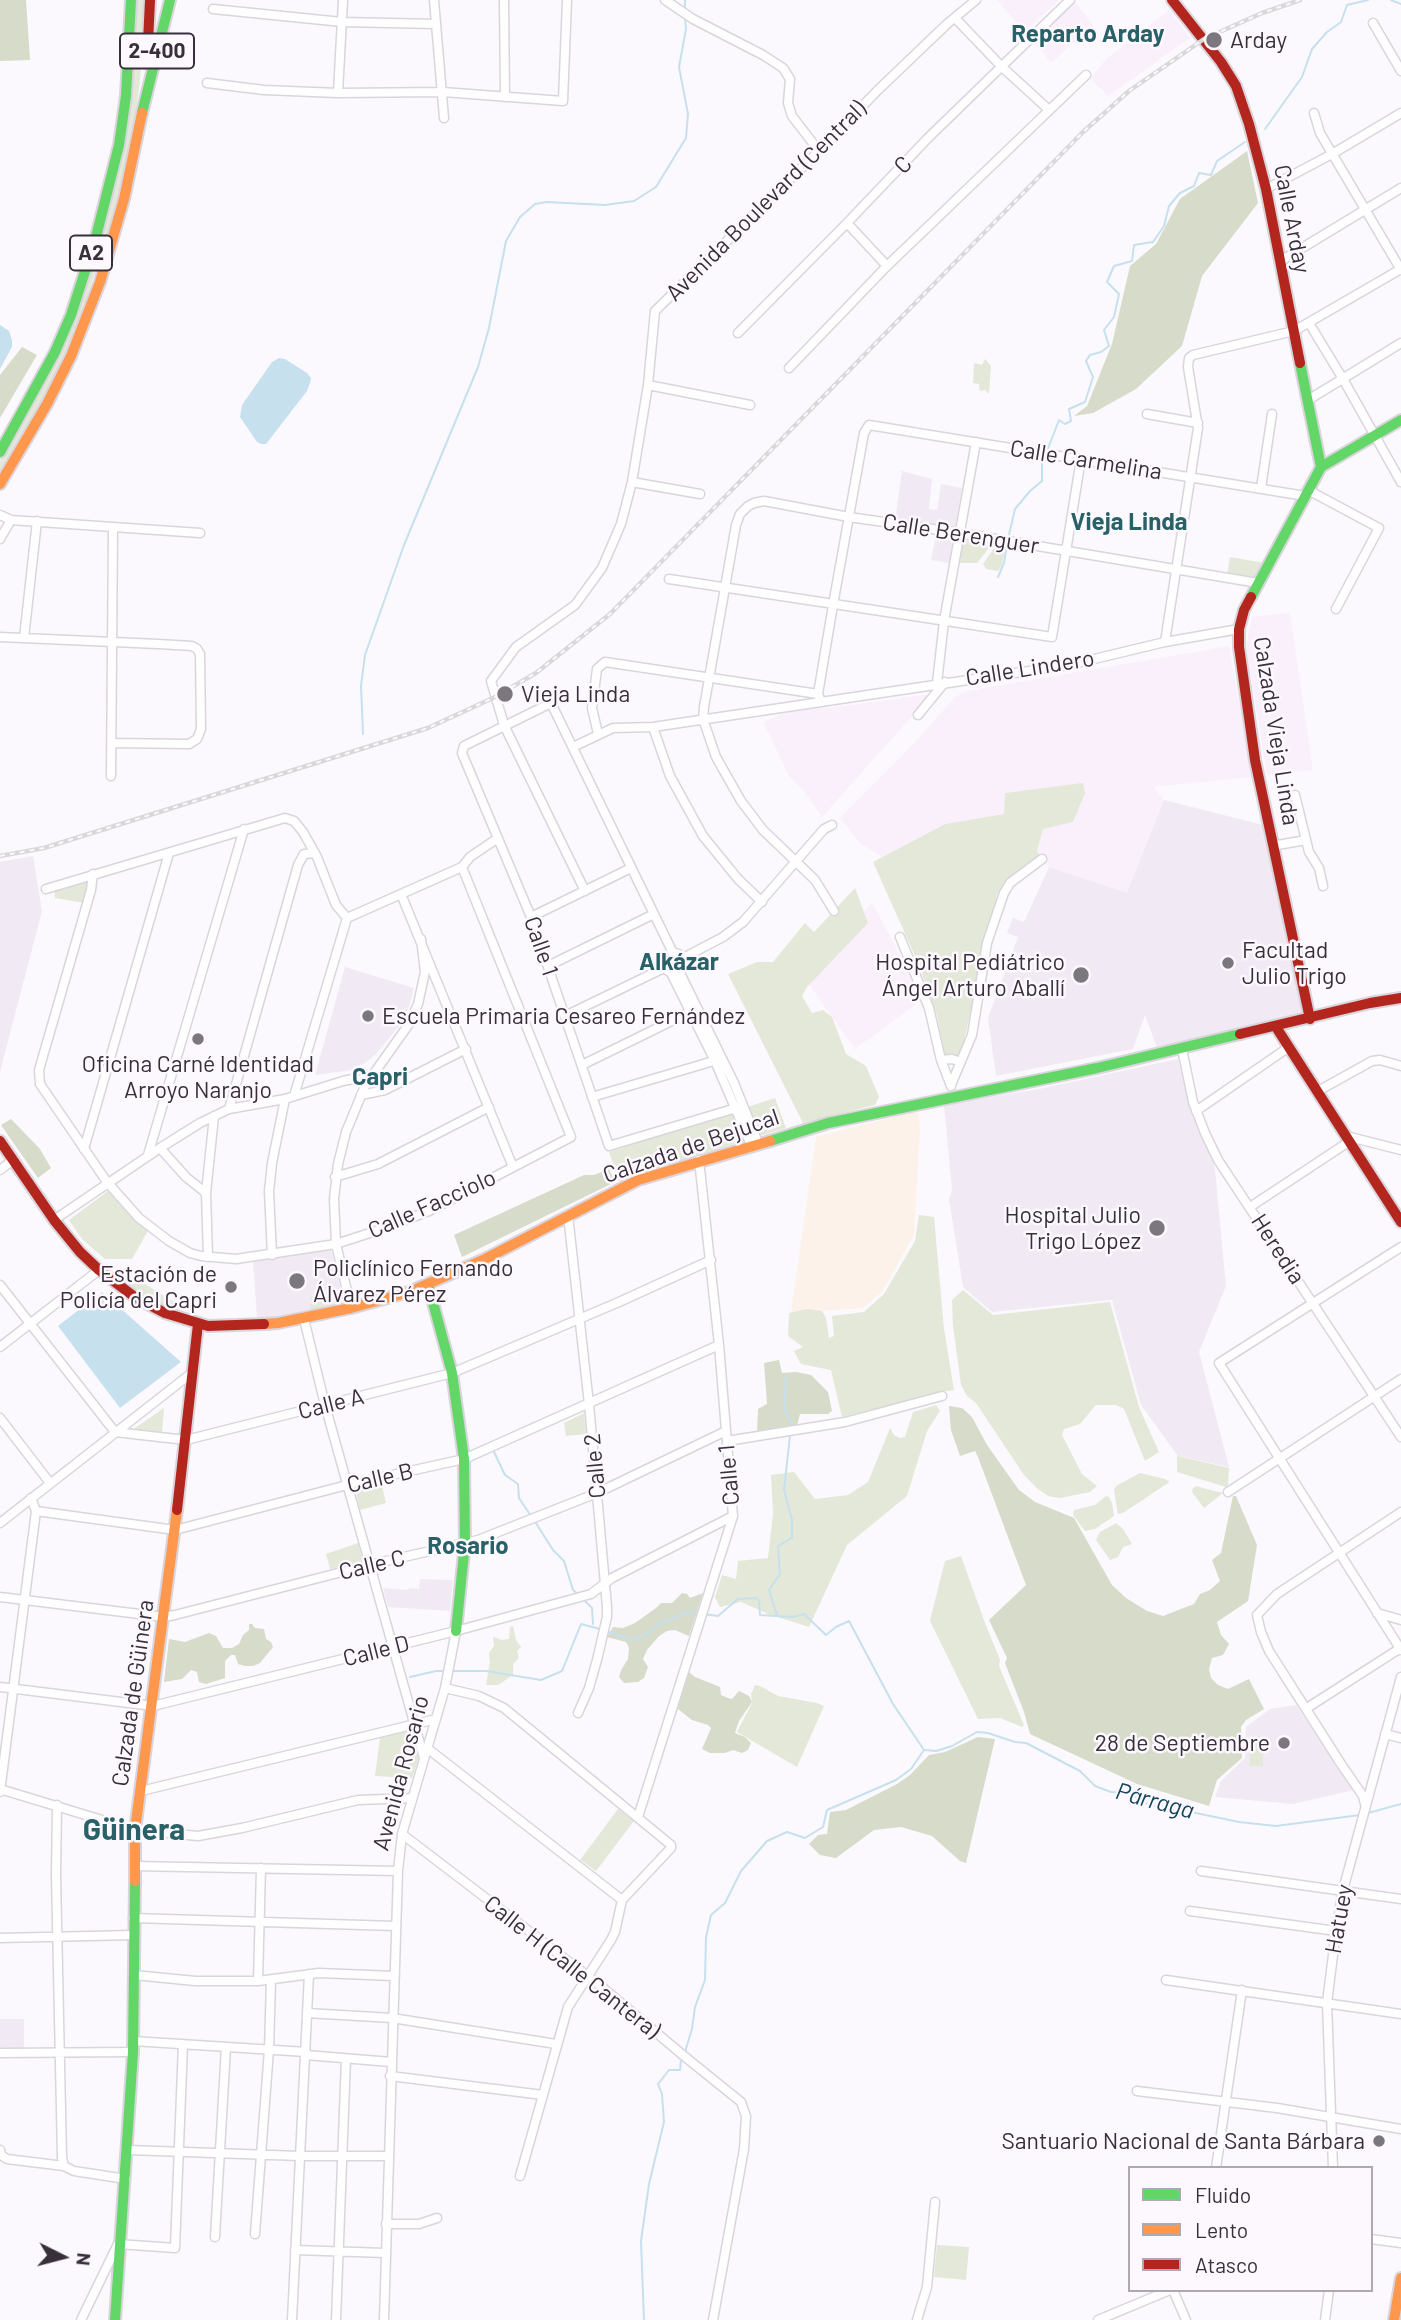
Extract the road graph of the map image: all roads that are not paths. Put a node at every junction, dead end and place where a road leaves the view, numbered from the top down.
1 (131, 0) edge
2 (150, 0) edge
3 (170, 0) edge
4 (343, 0) edge
5 (434, 0) edge
6 (504, 0) edge
7 (567, 0) edge
8 (666, 0) edge
9 (976, 0) edge
10 (1070, 0) edge
11 (1172, 0) edge
12 (213, 9) dead end
13 (955, 18) junction
14 (342, 22) junction
15 (1373, 23) dead end
16 (436, 24) junction
17 (1001, 66) junction
18 (1401, 71) edge
19 (1086, 75) dead end
20 (207, 83) dead end
21 (443, 92) junction
22 (338, 93) junction
23 (505, 97) junction
24 (144, 102) junction
25 (1048, 109) junction
26 (1314, 113) dead end
27 (1401, 113) edge
28 (444, 118) dead end
29 (819, 151) junction
30 (1332, 154) junction
31 (1401, 188) edge
32 (1266, 189) junction
33 (1364, 209) junction
34 (847, 223) junction
35 (1279, 262) junction
36 (887, 267) junction
37 (1401, 270) edge
38 (1309, 323) junction
39 (1294, 331) junction
40 (738, 332) dead end
41 (1401, 343) edge
42 (789, 368) dead end
43 (1343, 379) junction
44 (648, 385) junction
45 (1308, 400) junction
46 (750, 405) dead end
47 (1147, 414) dead end
48 (1272, 414) dead end
49 (1401, 420) edge
50 (1198, 423) junction
51 (1375, 435) junction
52 (976, 442) junction
53 (0, 452) edge
54 (1081, 459) junction
55 (1321, 467) junction
56 (1192, 477) junction
57 (632, 482) junction
58 (1401, 482) edge
59 (0, 484) edge
60 (1261, 488) junction
61 (1306, 493) junction
62 (700, 494) dead end
63 (0, 515) edge
64 (849, 517) junction
65 (11, 520) junction
66 (37, 522) junction
67 (113, 528) junction
68 (200, 533) dead end
69 (960, 533) junction
70 (0, 539) edge
71 (1067, 551) junction
72 (1176, 569) junction
73 (669, 579) dead end
74 (1258, 583) junction
75 (724, 588) junction
76 (834, 604) junction
77 (1336, 609) dead end
78 (944, 621) junction
79 (1239, 629) junction
80 (0, 637) edge
81 (24, 638) junction
82 (113, 642) junction
83 (1165, 642) junction
84 (710, 677) junction
85 (941, 683) junction
86 (820, 698) junction
87 (918, 715) dead end
88 (703, 719) junction
89 (504, 725) junction
90 (653, 727) junction
91 (598, 734) junction
92 (112, 743) junction
93 (573, 747) junction
94 (111, 776) dead end
95 (1295, 795) dead end
96 (828, 827) dead end
97 (244, 829) junction
98 (498, 838) junction
99 (1306, 840) junction
100 (1272, 846) junction
101 (314, 852) junction
102 (169, 853) junction
103 (1042, 859) dead end
104 (796, 862) junction
105 (462, 867) junction
106 (631, 868) junction
107 (93, 874) junction
108 (1323, 886) dead end
109 (46, 889) dead end
110 (585, 891) junction
111 (401, 894) junction
112 (762, 902) junction
113 (834, 911) dead end
114 (654, 914) junction
115 (531, 917) junction
116 (347, 918) junction
117 (900, 937) dead end
118 (421, 939) junction
119 (673, 953) junction
120 (683, 958) junction
121 (548, 966) junction
122 (672, 970) junction
123 (1401, 998) edge
124 (694, 1010) junction
125 (565, 1016) junction
126 (1310, 1018) junction
127 (1276, 1027) junction
128 (1289, 1047) junction
129 (466, 1049) junction
130 (1182, 1049) junction
131 (718, 1060) junction
132 (941, 1060) junction
133 (961, 1062) junction
134 (582, 1065) junction
135 (1401, 1066) edge
136 (368, 1080) junction
137 (952, 1090) junction
138 (1318, 1091) junction
139 (361, 1095) junction
140 (592, 1097) junction
141 (290, 1098) junction
142 (489, 1107) junction
143 (739, 1107) junction
144 (229, 1109) junction
145 (1196, 1111) junction
146 (214, 1116) junction
147 (1348, 1138) junction
148 (0, 1141) edge
149 (754, 1144) junction
150 (160, 1148) junction
151 (84, 1149) junction
152 (1401, 1150) edge
153 (148, 1156) junction
154 (13, 1160) junction
155 (699, 1160) junction
156 (513, 1167) junction
157 (0, 1170) edge
158 (335, 1177) junction
159 (107, 1182) junction
160 (206, 1193) junction
161 (1250, 1207) junction
162 (568, 1214) junction
163 (54, 1220) junction
164 (1401, 1222) edge
165 (336, 1244) junction
166 (1401, 1247) edge
167 (272, 1255) junction
168 (208, 1257) junction
169 (711, 1260) junction
170 (99, 1270) junction
171 (428, 1284) junction
172 (0, 1285) edge
173 (1313, 1303) junction
174 (351, 1308) junction
175 (580, 1318) junction
176 (304, 1319) junction
177 (30, 1324) junction
178 (198, 1324) junction
179 (719, 1345) junction
180 (0, 1347) edge
181 (192, 1371) junction
182 (453, 1373) junction
183 (1401, 1379) edge
184 (1374, 1395) junction
185 (942, 1396) dead end
186 (589, 1404) junction
187 (325, 1405) junction
188 (0, 1418) edge
189 (726, 1431) junction
190 (115, 1432) junction
191 (1401, 1437) edge
192 (186, 1440) junction
193 (727, 1441) junction
194 (1279, 1457) junction
195 (464, 1459) junction
196 (50, 1483) junction
197 (347, 1485) junction
198 (1228, 1492) dead end
199 (597, 1493) junction
200 (32, 1499) junction
201 (36, 1511) junction
202 (1401, 1512) edge
203 (733, 1516) junction
204 (0, 1523) edge
205 (175, 1530) junction
206 (465, 1543) junction
207 (1339, 1553) junction
208 (369, 1564) junction
209 (606, 1582) junction
210 (0, 1597) edge
211 (23, 1600) junction
212 (1377, 1613) junction
213 (164, 1617) junction
214 (1401, 1620) edge
215 (456, 1631) junction
216 (393, 1647) junction
217 (1400, 1649) edge
218 (1401, 1677) edge
219 (0, 1687) edge
220 (13, 1688) junction
221 (445, 1688) junction
222 (153, 1706) junction
223 (1307, 1708) junction
224 (578, 1713) dead end
225 (436, 1719) junction
226 (413, 1724) junction
227 (1385, 1734) junction
228 (1401, 1738) edge
229 (427, 1748) junction
230 (3, 1750) edge
231 (424, 1759) junction
232 (0, 1790) edge
233 (141, 1791) junction
234 (412, 1798) junction
235 (1365, 1804) junction
236 (57, 1805) junction
237 (638, 1817) junction
238 (135, 1830) junction
239 (402, 1834) junction
240 (134, 1866) junction
241 (261, 1868) junction
242 (398, 1871) junction
243 (1201, 1871) dead end
244 (1343, 1890) junction
245 (1401, 1899) edge
246 (622, 1900) junction
247 (1190, 1911) dead end
248 (133, 1918) junction
249 (259, 1922) junction
250 (395, 1926) junction
251 (1336, 1931) junction
252 (133, 1935) junction
253 (58, 1937) junction
254 (0, 1938) edge
255 (309, 1974) junction
256 (134, 1975) junction
257 (394, 1976) junction
258 (588, 1976) junction
259 (271, 1980) junction
260 (1166, 1980) dead end
261 (258, 1981) junction
262 (1242, 1990) junction
263 (1327, 2003) junction
264 (307, 2013) junction
265 (1401, 2014) edge
266 (392, 2018) junction
267 (183, 2044) junction
268 (556, 2044) junction
269 (133, 2047) junction
270 (226, 2047) junction
271 (268, 2050) junction
272 (0, 2053) edge
273 (60, 2053) junction
274 (306, 2054) junction
275 (346, 2059) junction
276 (391, 2062) junction
277 (390, 2076) junction
278 (1137, 2091) dead end
279 (543, 2095) junction
280 (1225, 2103) junction
281 (1331, 2118) junction
282 (1401, 2129) edge
283 (128, 2150) junction
284 (180, 2152) junction
285 (1, 2153) edge
286 (220, 2153) junction
287 (260, 2155) junction
288 (300, 2156) junction
289 (343, 2156) junction
290 (388, 2156) junction
291 (64, 2166) junction
292 (1216, 2166) edge
293 (1333, 2166) edge
294 (520, 2176) dead end
295 (126, 2179) junction
296 (935, 2202) dead end
297 (437, 2218) dead end
298 (386, 2224) junction
299 (255, 2234) dead end
300 (215, 2237) dead end
301 (1373, 2239) edge
302 (1401, 2243) edge
303 (118, 2244) junction
304 (295, 2250) junction
305 (340, 2251) junction
306 (385, 2253) junction
307 (1401, 2278) edge
308 (1167, 2292) edge
309 (1173, 2292) edge
310 (1329, 2292) edge
311 (81, 2320) edge
312 (115, 2320) edge
313 (292, 2320) edge
314 (336, 2320) edge
315 (384, 2320) edge
316 (713, 2320) edge
317 (917, 2320) edge
318 (1098, 2320) edge
319 (1186, 2320) edge
320 (1325, 2320) edge
321 (1394, 2320) edge

1 - 53 main road, A2
2 - 24 main road, A2
3 - 24 main road, 2-400
4 - 14 street
5 - 16 street
6 - 23 street
7 - 23 street
8 - 29 street
9 - 13 street, Avenida Boulevard (Central)
10 - 17 street, C
11 - 32 main road, Calle Arday
12 - 14 street
13 - 17 street
13 - 29 street, Avenida Boulevard (Central)
14 - 16 street
14 - 22 street
15 - 18 street
16 - 21 street
17 - 25 street
17 - 34 street, C
19 - 25 street
20 - 22 street
21 - 22 street
21 - 23 street
21 - 28 street
24 - 59 main road, A2
25 - 36 street
26 - 30 street
27 - 30 street
29 - 44 street, Avenida Boulevard (Central)
30 - 32 street
30 - 33 street
31 - 33 street
32 - 35 main road, Calle Arday
33 - 35 street
33 - 37 street
34 - 36 street
34 - 40 street, C
35 - 39 main road, Calle Arday
36 - 42 street
37 - 38 street
38 - 39 street
38 - 43 street
39 - 45 main road, Calle Arday
39 - 50 street
41 - 43 street
43 - 45 street
43 - 51 street
44 - 46 street
44 - 57 street, Avenida Boulevard (Central)
45 - 55 main road, Calle Arday
47 - 50 street
48 - 60 street
49 - 51 main road
50 - 56 street
51 - 55 main road
51 - 58 street
52 - 54 street, Calle Carmelina
52 - 64 street, Calle Carmelina
52 - 69 street
54 - 56 street, Calle Carmelina
54 - 71 street
55 - 61 main road, Calzada Vieja Linda
56 - 60 street, Calle Carmelina
56 - 72 street
57 - 62 street
57 - 89 street, Avenida Boulevard (Central)
60 - 61 street, Calle Carmelina
61 - 74 main road, Calzada Vieja Linda
61 - 77 street, Calle Carmelina
63 - 65 street
64 - 69 street, Calle Berenguer
64 - 75 street, Calle Berenguer
64 - 76 street
65 - 66 street
65 - 70 street
66 - 67 street
66 - 81 street
67 - 68 street
67 - 82 street
69 - 71 street, Calle Berenguer
69 - 78 street
71 - 72 street, Calle Berenguer
71 - 78 street
72 - 74 street, Calle Berenguer
72 - 83 street
73 - 75 street
74 - 79 main road, Calzada Vieja Linda
75 - 76 street
75 - 84 street
76 - 78 street
76 - 86 street
78 - 85 street
79 - 83 street, Calle Lindero
79 - 100 main road, Calzada Vieja Linda
80 - 81 street
81 - 82 street
82 - 92 street
82 - 92 street
83 - 85 street, Calle Lindero
84 - 86 street
84 - 88 street
84 - 91 street
85 - 86 street, Calle Lindero
85 - 87 street
86 - 88 street, Calle Lindero
88 - 90 street, Calle Lindero
88 - 104 street
89 - 93 street
89 - 98 street, Calle 1
89 - 110 street
90 - 91 street, Calle Lindero
90 - 112 street
91 - 93 street, Calle Lindero
92 - 94 street
93 - 106 street
95 - 99 street
96 - 104 street
97 - 101 street
97 - 102 street
97 - 153 street
98 - 105 street
98 - 115 street, Calle 1
99 - 100 street
99 - 108 street
100 - 126 main road, Calzada Vieja Linda
101 - 116 street
101 - 144 street
102 - 107 street
102 - 151 street
103 - 133 street
104 - 112 street
104 - 113 street
105 - 111 street
105 - 156 street, Calle Facciolo
106 - 110 street
106 - 114 street
107 - 109 street
107 - 151 street, Calle Facciolo
110 - 115 street
111 - 116 street
111 - 118 street
112 - 120 street
114 - 119 street
114 - 121 street
115 - 121 street, Calle 1
116 - 141 street
117 - 132 street
118 - 129 street
118 - 136 street
119 - 120 street
119 - 122 street
120 - 122 street
121 - 125 street, Calle 1
122 - 124 street
122 - 125 street
123 - 126 main road, Calzada de Bejucal
124 - 131 street
124 - 134 street
125 - 134 street, Calle 1
126 - 127 main road, Calzada de Bejucal
127 - 128 main road
127 - 130 main road, Calzada de Bejucal
128 - 138 main road
128 - 145 street
129 - 139 street
129 - 142 street
130 - 137 main road, Calzada de Bejucal
130 - 145 street, Heredia
131 - 140 street
131 - 143 street
132 - 133 street
132 - 137 street
133 - 137 street
134 - 140 street, Calle 1
135 - 138 street
136 - 139 street
136 - 141 street
137 - 149 main road, Calzada de Bejucal
138 - 147 main road
139 - 158 street
140 - 143 street, Calle 1
141 - 144 street
141 - 167 street
142 - 156 street
142 - 158 street
143 - 149 street
144 - 146 street
145 - 161 street, Heredia
146 - 150 street
146 - 160 street
147 - 152 street
147 - 161 street
147 - 164 main road
148 - 154 main road, Calzada de Bejucal
149 - 155 main road, Calzada de Bejucal
150 - 153 street
150 - 160 street
151 - 159 street, Calle Facciolo
153 - 159 street
154 - 157 street
154 - 163 main road, Calzada de Bejucal
155 - 162 main road, Calzada de Bejucal
155 - 169 street, Calle 1
156 - 165 street, Calle Facciolo
158 - 165 street
159 - 163 street
159 - 168 street, Calle Facciolo
160 - 168 street
161 - 173 street, Heredia
162 - 171 main road, Calzada de Bejucal
162 - 175 street, Calle 2
163 - 170 main road, Calzada de Bejucal
165 - 167 street, Calle Facciolo
165 - 174 street
166 - 173 street
167 - 168 street, Calle Facciolo
169 - 175 street, Calle A
169 - 179 street, Calle 1
170 - 177 street
170 - 178 main road, Calzada de Bejucal
171 - 174 main road, Calzada de Bejucal
171 - 182 main road, Avenida Rosario
172 - 177 street
173 - 184 street, Heredia
173 - 194 street
174 - 176 main road, Calzada de Bejucal
175 - 182 street, Calle A
175 - 186 street, Calle 2
176 - 178 main road, Calzada de Bejucal
176 - 187 street
177 - 180 street
177 - 190 street
178 - 181 main road, Calzada de Güinera
179 - 186 street, Calle B
179 - 189 street, Calle 1
181 - 190 street
181 - 192 main road, Calzada de Güinera
182 - 187 street, Calle A
182 - 195 main road, Avenida Rosario
183 - 184 street
184 - 191 street, Heredia
184 - 194 street
185 - 193 street
186 - 195 street, Calle B
186 - 199 street, Calle 2
187 - 192 street, Calle A
187 - 197 street
188 - 196 street
189 - 193 street, Calle 1
189 - 199 street, Calle C
190 - 192 street, Calle A
190 - 196 street
192 - 205 main road, Calzada de Güinera
193 - 203 street, Calle 1
194 - 198 street
194 - 207 street
195 - 197 street, Calle B
195 - 206 main road, Avenida Rosario
196 - 200 street
197 - 205 street, Calle B
197 - 208 street
199 - 206 street, Calle C
199 - 209 street, Calle 2
200 - 201 street
200 - 204 street
201 - 205 street, Calle B
201 - 211 street
202 - 207 street
203 - 209 street, Calle D
203 - 237 street, Calle 1
205 - 213 main road, Calzada de Güinera
206 - 208 street, Calle C
206 - 215 main road, Avenida Rosario
207 - 212 street
207 - 223 street
208 - 213 street, Calle C
208 - 216 street
209 - 215 street, Calle D
209 - 224 street, Calle 2
210 - 211 street, Calle C
211 - 213 street, Calle C
211 - 220 street
212 - 214 street
212 - 217 street
213 - 222 main road, Calzada de Güinera
215 - 216 street, Calle D
215 - 221 street, Avenida Rosario
216 - 222 street, Calle D
216 - 226 street
217 - 223 street
218 - 227 street, Hatuey
219 - 220 street, Calle D
220 - 222 street, Calle D
220 - 230 street
221 - 225 street, Avenida Rosario
221 - 237 street
222 - 233 main road, Calzada de Güinera
223 - 235 street
225 - 226 street
225 - 229 street, Avenida Rosario
226 - 231 street
226 - 233 street
227 - 228 street
227 - 235 street, Hatuey
229 - 231 street, Avenida Rosario
229 - 246 street
230 - 232 street
231 - 234 street, Avenida Rosario
232 - 236 street
233 - 238 main road, Calzada de Güinera
234 - 238 street
234 - 239 street, Avenida Rosario
235 - 244 street, Hatuey
236 - 238 street
236 - 253 street
237 - 246 street
238 - 240 main road, Calzada de Güinera
239 - 242 street, Avenida Rosario
239 - 258 street, Calle H (Calle Cantera)
240 - 241 street
240 - 248 main road, Calzada de Güinera
241 - 242 street
241 - 249 street
242 - 250 street, Avenida Rosario
243 - 244 street
244 - 245 street
244 - 251 street, Hatuey
246 - 258 street
247 - 251 street
248 - 249 street
248 - 252 main road, Calzada de Güinera
249 - 250 street
249 - 261 street
250 - 257 street, Avenida Rosario
251 - 263 street, Hatuey
252 - 253 street
252 - 256 main road, Calzada de Güinera
253 - 254 street
253 - 273 street
255 - 257 street
255 - 259 street
255 - 264 street
256 - 261 street
256 - 269 main road, Calzada de Güinera
257 - 266 street, Avenida Rosario
258 - 268 street
258 - 316 street, Calle H (Calle Cantera)
259 - 261 street
259 - 271 street
260 - 262 street
262 - 263 street
262 - 280 street
263 - 265 street
263 - 281 street, Hatuey
264 - 266 street
264 - 274 street
266 - 268 street
266 - 276 street, Avenida Rosario
267 - 269 street
267 - 270 street
267 - 284 street
268 - 279 street
269 - 273 street
269 - 283 main road, Calzada de Güinera
270 - 271 street
270 - 286 street
271 - 274 street
271 - 287 street
272 - 273 street
273 - 291 street
274 - 275 street
274 - 288 street
275 - 276 street
275 - 289 street
276 - 277 street, Avenida Rosario
277 - 279 street
277 - 290 street, Avenida Rosario
278 - 280 street
279 - 294 street
280 - 281 street
280 - 292 street
281 - 282 street
281 - 293 street, Hatuey
283 - 284 street
283 - 295 main road, Calzada de Güinera
284 - 286 street
284 - 303 street
285 - 291 street
286 - 287 street
286 - 300 street
287 - 288 street
287 - 299 street
288 - 289 street
288 - 304 street
289 - 290 street
289 - 305 street
290 - 298 street, Avenida Rosario
291 - 295 street
295 - 303 main road, Calzada de Güinera
296 - 317 street
297 - 298 street
298 - 306 street, Avenida Rosario
301 - 302 street
303 - 311 street
303 - 312 main road, Calzada de Güinera
304 - 305 street
304 - 313 street
305 - 306 street
305 - 314 street
306 - 315 street, Avenida Rosario
307 - 321 main road
308 - 318 street
309 - 319 street
310 - 320 street

